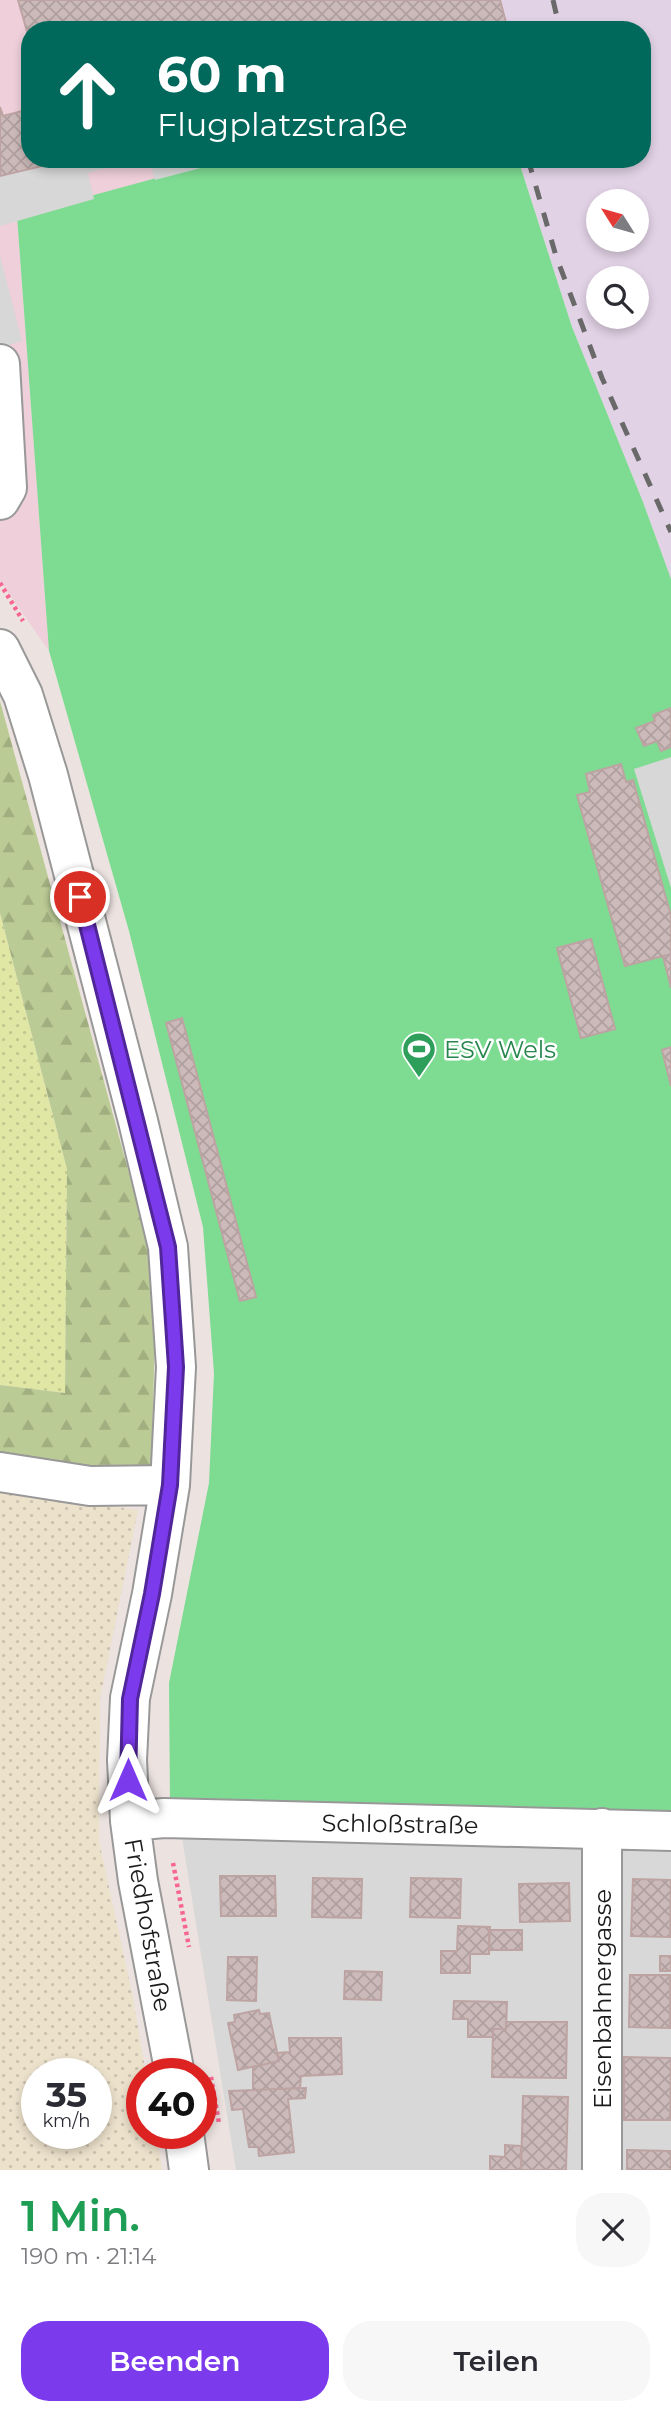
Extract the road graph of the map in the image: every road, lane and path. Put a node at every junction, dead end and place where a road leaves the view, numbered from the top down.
1 (0, 364) edge
2 (0, 500) edge
3 (0, 649) edge
4 (0, 1472) edge
5 (170, 1485) junction
6 (130, 1821) junction
7 (602, 1828) junction
8 (671, 1831) edge
9 (172, 2058) edge
10 (186, 2149) edge
11 (189, 2170) edge
12 (602, 2170) edge

1 - 2 street
3 - 5 street, Friedhofstraße
4 - 5 street
5 - 6 street, Friedhofstraße
6 - 7 street, Schloßstraße
6 - 9 street, Friedhofstraße
7 - 8 street, Schloßstraße
7 - 12 street, Eisenbahnergasse
10 - 11 street

